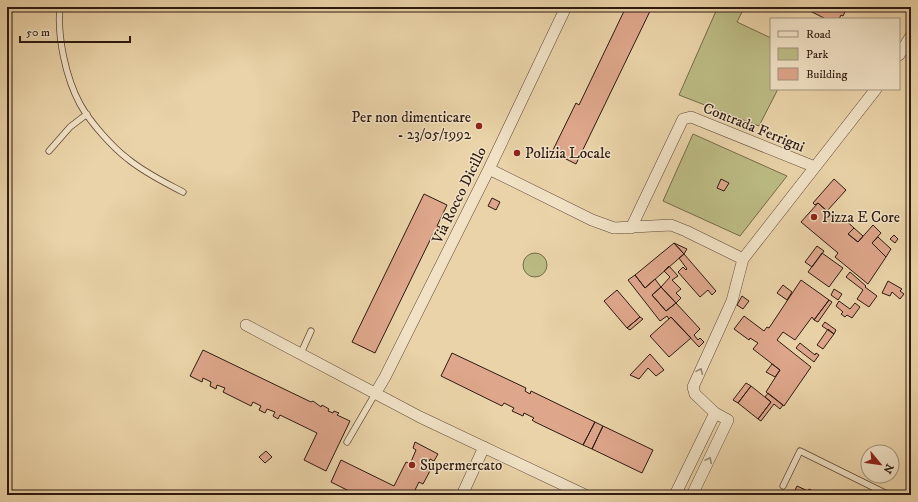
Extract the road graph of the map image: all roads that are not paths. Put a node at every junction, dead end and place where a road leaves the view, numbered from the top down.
1 (60, 7) edge
2 (566, 7) edge
3 (911, 36) edge
4 (900, 53) edge
5 (875, 90) edge
6 (87, 114) junction
7 (49, 151) dead end
8 (815, 167) junction
9 (489, 169) junction
10 (183, 192) dead end
11 (632, 228) junction
12 (743, 259) junction
13 (246, 324) dead end
14 (311, 331) dead end
15 (301, 353) junction
16 (375, 394) junction
17 (715, 413) junction
18 (347, 442) dead end
19 (484, 448) junction
20 (783, 486) dead end
21 (462, 495) edge
22 (585, 495) edge
23 (675, 495) edge
24 (692, 495) edge
25 (889, 495) edge

1 - 6 lane
2 - 9 street, Via Rocco Dicillo
3 - 4 street
5 - 8 street, Contrada Ferrigni
6 - 7 lane
6 - 10 lane
8 - 11 street, Contrada Ferrigni
8 - 12 street, Contrada Ferrigni
9 - 11 street
9 - 16 street, Via Rocco Dicillo
11 - 12 street
17 -> 12 street, Contrada Ferrigni
13 - 15 street
14 - 15 lane
15 - 16 street
16 - 18 lane
16 - 19 street
17 - 23 street
24 -> 17 street
19 - 21 street
19 - 22 street
20 - 25 lane

